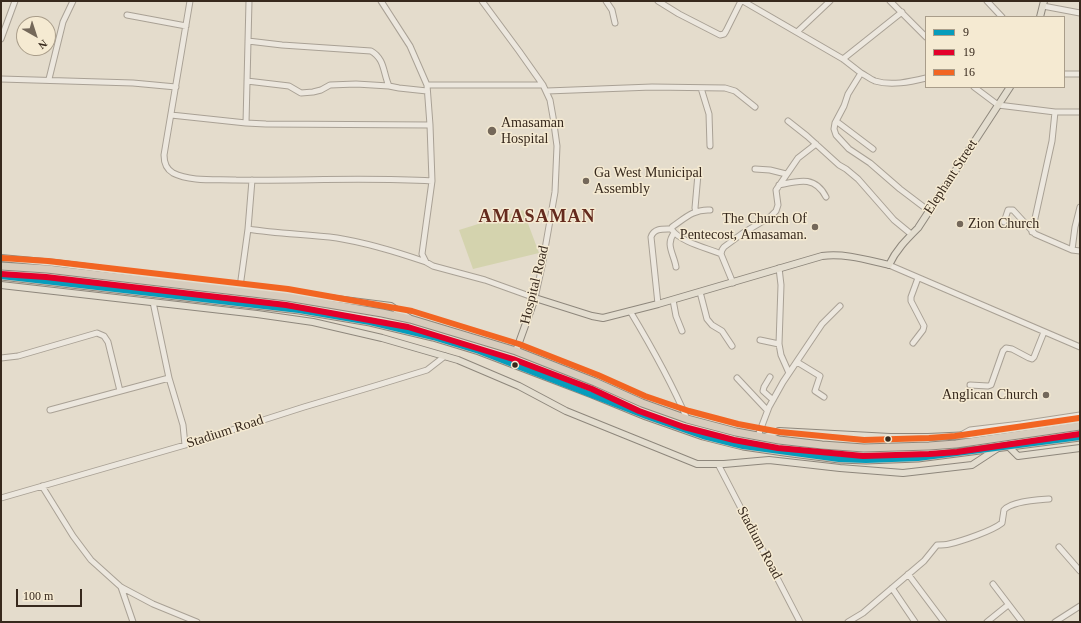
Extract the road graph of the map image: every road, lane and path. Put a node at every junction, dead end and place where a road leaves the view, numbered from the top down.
1 (15, 1) edge
2 (73, 1) edge
3 (190, 1) edge
4 (249, 1) edge
5 (381, 1) edge
6 (482, 1) edge
7 (606, 1) edge
8 (658, 1) edge
9 (742, 1) edge
10 (830, 1) edge
11 (890, 1) edge
12 (987, 1) edge
13 (1044, 3) edge
14 (902, 12) junction
15 (1080, 13) edge
16 (127, 15) dead end
17 (1001, 16) edge
18 (1040, 16) edge
19 (615, 23) dead end
20 (186, 26) junction
21 (797, 32) junction
22 (925, 36) edge
23 (1, 40) edge
24 (248, 41) junction
25 (843, 60) junction
26 (860, 73) junction
27 (1065, 74) edge
28 (1080, 74) edge
29 (925, 78) edge
30 (1, 79) edge
31 (49, 79) junction
32 (247, 81) junction
33 (543, 85) junction
34 (389, 86) junction
35 (176, 87) junction
36 (427, 88) junction
37 (702, 88) junction
38 (975, 88) edge
39 (1009, 88) edge
40 (547, 92) junction
41 (998, 105) junction
42 (755, 107) dead end
43 (1055, 112) junction
44 (1080, 112) edge
45 (171, 115) junction
46 (788, 121) dead end
47 (836, 121) junction
48 (246, 123) junction
49 (430, 125) junction
50 (816, 144) junction
51 (710, 146) dead end
52 (873, 149) dead end
53 (755, 169) dead end
54 (698, 174) dead end
55 (786, 174) junction
56 (252, 180) junction
57 (432, 181) junction
58 (779, 185) junction
59 (826, 197) dead end
60 (710, 210) dead end
61 (1080, 210) edge
62 (929, 211) junction
63 (696, 212) junction
64 (1004, 222) dead end
65 (248, 229) junction
66 (673, 231) junction
67 (1032, 232) junction
68 (911, 234) junction
69 (1072, 250) junction
70 (1080, 251) edge
71 (721, 254) junction
72 (1, 258) edge
73 (426, 262) junction
74 (1, 266) edge
75 (889, 266) junction
76 (676, 267) dead end
77 (779, 268) junction
78 (1, 276) edge
79 (918, 278) junction
80 (732, 283) junction
81 (1, 285) edge
82 (240, 287) junction
83 (700, 292) junction
84 (535, 298) junction
85 (673, 300) junction
86 (153, 302) junction
87 (658, 304) junction
88 (840, 306) dead end
89 (630, 311) junction
90 (410, 319) junction
91 (682, 331) dead end
92 (1044, 332) junction
93 (760, 340) dead end
94 (913, 343) dead end
95 (779, 344) junction
96 (732, 346) dead end
97 (1080, 347) edge
98 (516, 351) junction
99 (445, 356) junction
100 (1, 358) edge
101 (797, 362) junction
102 (789, 373) junction
103 (770, 377) dead end
104 (169, 378) junction
105 (737, 378) dead end
106 (970, 385) dead end
107 (120, 391) junction
108 (824, 397) dead end
109 (773, 400) junction
110 (50, 410) dead end
111 (767, 410) junction
112 (1080, 415) edge
113 (688, 419) junction
114 (1080, 420) edge
115 (1080, 426) edge
116 (961, 436) junction
117 (762, 437) junction
118 (1080, 437) edge
119 (185, 445) junction
120 (1008, 446) junction
121 (998, 448) junction
122 (1080, 448) edge
123 (718, 464) junction
124 (42, 486) junction
125 (1, 498) edge
126 (1049, 499) dead end
127 (1059, 547) dead end
128 (1080, 571) edge
129 (908, 574) junction
130 (993, 584) dead end
131 (121, 587) junction
132 (892, 588) junction
133 (1008, 605) junction
134 (1080, 606) edge
135 (133, 622) edge
136 (197, 622) edge
137 (800, 622) edge
138 (848, 622) edge
139 (915, 622) edge
140 (944, 622) edge
141 (987, 622) edge
142 (1022, 622) edge
143 (1055, 622) edge

1 - 23 street
2 - 31 street
3 - 20 street
4 - 24 street
5 - 36 street
6 - 33 street, Hospital Road
7 - 19 street
8 - 9 street
9 - 21 street
10 - 21 street
11 - 14 street
12 - 17 street
13 - 15 street
13 - 18 main road
14 - 22 street
14 - 25 street
16 - 20 street
20 - 35 street
21 - 25 street
24 - 32 street
24 - 34 street
25 - 26 street
26 - 29 street
26 - 47 street
27 - 28 street
30 - 31 street
31 - 35 street
32 - 34 street
32 - 48 street
33 - 36 street
33 - 40 street, Hospital Road
34 - 36 street
35 - 45 street
36 - 49 street
37 - 40 street
37 - 42 street
37 - 51 street
38 - 41 street
39 - 41 main road, Elephant Street
40 - 84 street, Hospital Road
41 - 43 street
41 - 62 main road, Elephant Street
43 - 44 street
43 - 67 street
45 - 48 street
45 - 56 street
46 - 50 street
47 - 52 street
47 - 62 street
48 - 49 street
49 - 57 street
50 - 55 street
50 - 68 street
53 - 55 street
54 - 63 street
55 - 58 street
56 - 57 street
56 - 65 street
57 - 73 street
58 - 59 street
58 - 71 street
60 - 63 street
61 - 69 street
62 - 68 main road, Elephant Street
63 - 66 street
64 - 67 street
65 - 73 street
65 - 82 street
66 - 71 street
66 - 76 street
66 - 87 street
67 - 69 street
68 - 75 main road, Elephant Street
69 - 70 street
71 - 80 street
72 - 82 main road
73 - 84 street
74 - 90 highway
75 - 77 main road
75 - 79 street
77 - 80 main road
77 - 95 street
78 - 121 highway
79 - 92 street
79 - 94 street
80 - 83 main road
81 - 86 main road
82 - 90 main road
83 - 85 main road
83 - 96 street
84 - 89 main road
84 - 98 main road, Hospital Road
85 - 87 main road
85 - 91 street
86 - 99 main road
86 - 104 street
87 - 89 main road
88 - 101 street
89 - 113 street
90 - 98 highway
92 - 97 street
92 - 106 street
93 - 95 street
95 - 102 street
98 - 113 highway
99 - 119 street, Stadium Road
99 - 123 main road
100 - 107 street
101 - 102 street
101 - 108 street
102 - 109 street
103 - 109 street
104 - 107 street
104 - 119 street
105 - 111 street
107 - 110 street
109 - 111 street
111 - 117 street
112 - 116 street
113 - 117 highway
114 - 116 main road
115 - 117 highway
116 - 117 main road
118 - 120 highway
119 - 124 street, Stadium Road
120 - 121 highway
120 - 122 main road
121 - 123 main road
123 - 137 street, Stadium Road
124 - 125 street, Stadium Road
124 - 131 street
126 - 129 street
127 - 128 street
129 - 132 street
129 - 140 street
130 - 133 street
131 - 135 street
131 - 136 street
132 - 138 street
132 - 139 street
133 - 141 street
133 - 142 street
134 - 143 street

